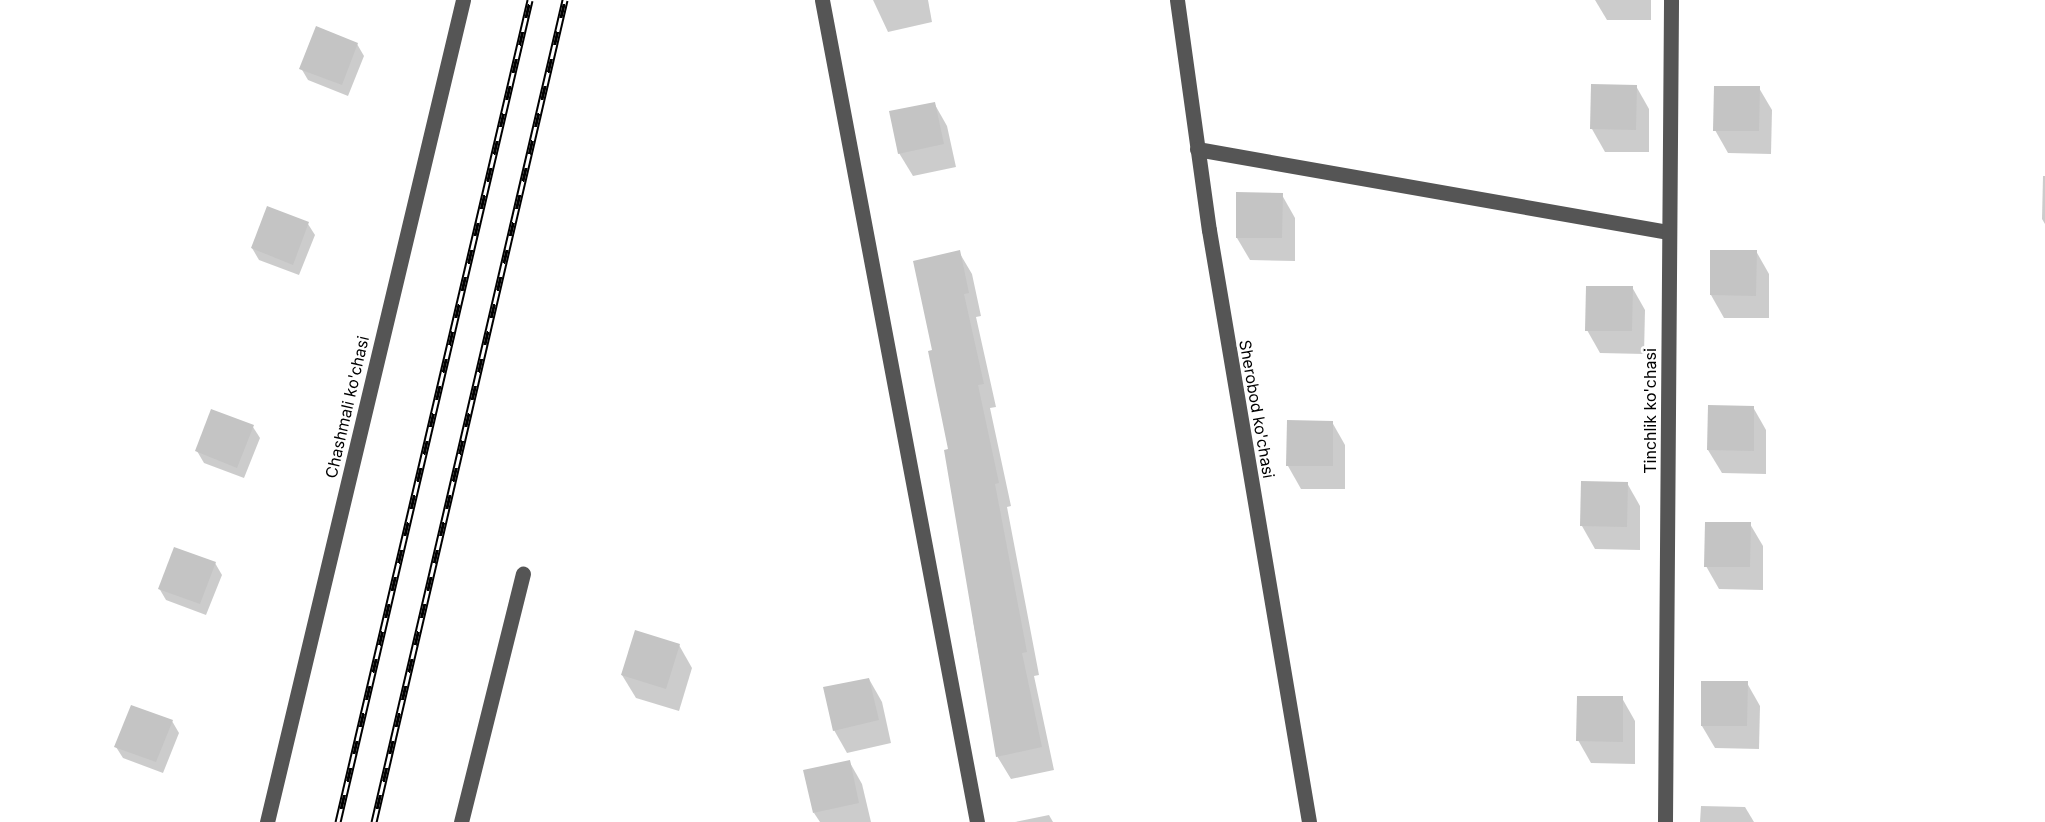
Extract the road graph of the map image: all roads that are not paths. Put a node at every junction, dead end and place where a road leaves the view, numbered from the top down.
1 (463, 0) edge
2 (822, 0) edge
3 (1177, 0) edge
4 (1671, 0) edge
5 (1197, 149) junction
6 (1669, 232) junction
7 (523, 574) dead end
8 (267, 822) edge
9 (461, 822) edge
10 (977, 822) edge
11 (1309, 822) edge
12 (1665, 822) edge

1 - 8 street, Chashmali ko'chasi
2 - 10 street
3 - 5 street, Sherobod ko'chasi
4 - 6 street, Tinchlik ko'chasi
5 - 6 street
5 - 11 street, Sherobod ko'chasi
6 - 12 street, Tinchlik ko'chasi
7 - 9 street

